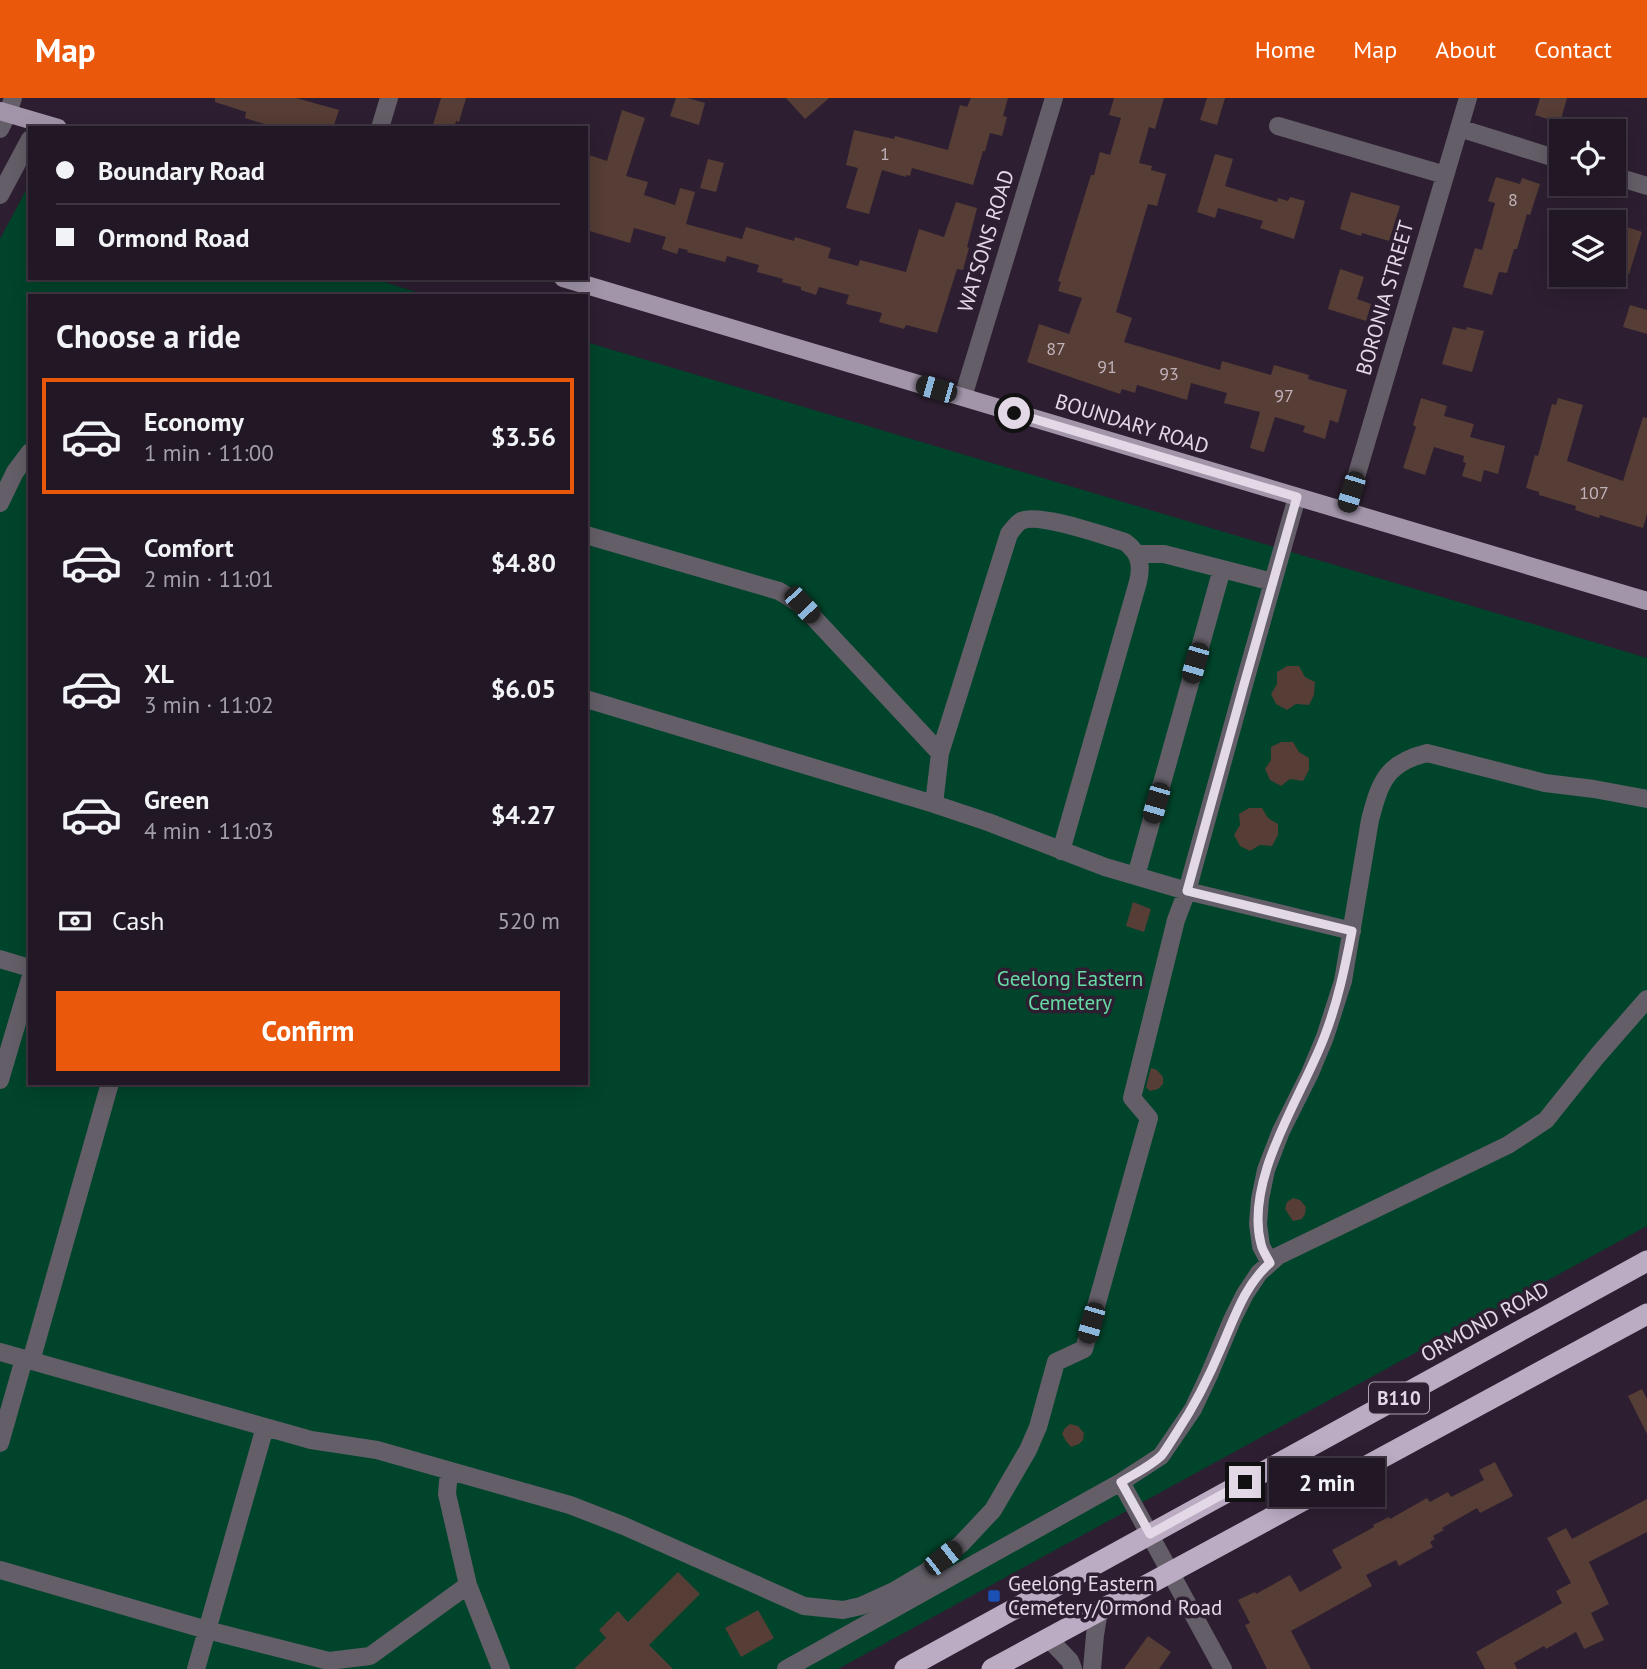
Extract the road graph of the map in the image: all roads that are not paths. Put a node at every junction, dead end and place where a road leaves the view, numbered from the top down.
1 (389, 98) edge
2 (1054, 98) edge
3 (1468, 98) edge
4 (5, 113) edge
5 (37, 125) edge
6 (381, 126) edge
7 (1278, 126) dead end
8 (1459, 128) junction
9 (28, 143) edge
10 (1549, 156) edge
11 (1445, 175) junction
12 (1626, 180) edge
13 (1647, 186) edge
14 (0, 195) edge
15 (570, 280) edge
16 (963, 397) junction
17 (28, 455) edge
18 (1297, 497) junction
19 (0, 503) edge
20 (1346, 511) junction
21 (588, 536) edge
22 (1137, 554) junction
23 (1222, 569) junction
24 (1273, 582) junction
25 (1647, 601) edge
26 (588, 700) edge
27 (940, 753) junction
28 (1647, 799) edge
29 (933, 804) junction
30 (1061, 851) junction
31 (1136, 876) junction
32 (1187, 891) junction
33 (1352, 931) junction
34 (0, 960) edge
35 (28, 967) edge
36 (28, 986) edge
37 (1647, 999) edge
38 (0, 1080) edge
39 (109, 1085) edge
40 (1647, 1261) edge
41 (1270, 1263) junction
42 (1647, 1314) edge
43 (0, 1352) edge
44 (28, 1360) junction
45 (265, 1427) junction
46 (0, 1443) edge
47 (449, 1471) junction
48 (1121, 1482) junction
49 (1150, 1534) junction
50 (0, 1570) edge
51 (1170, 1571) junction
52 (468, 1585) junction
53 (1099, 1610) junction
54 (207, 1630) junction
55 (1048, 1638) junction
56 (368, 1663) edge
57 (196, 1669) edge
58 (501, 1669) edge
59 (786, 1669) edge
60 (905, 1669) edge
61 (992, 1669) edge
62 (1073, 1669) edge
63 (1092, 1669) edge
64 (1223, 1669) edge

1 - 6 street
2 - 16 street, WATSONS ROAD
3 - 8 street, BORONIA STREET
4 - 5 main road
7 - 11 street
8 - 10 street
8 - 11 street, BORONIA STREET
9 - 14 street
11 - 20 street, BORONIA STREET
12 - 13 street
15 - 16 main road, BOUNDARY ROAD
16 - 18 main road, BOUNDARY ROAD
17 - 19 street
18 - 20 main road, BOUNDARY ROAD
18 - 24 street
20 - 25 main road, BOUNDARY ROAD
21 - 27 street
22 - 23 street
22 - 27 street
22 - 30 street
23 - 24 street
23 - 31 street
24 - 32 street
26 - 29 street
27 - 29 street
28 - 33 street
29 - 30 street
30 - 31 street
31 - 32 street
32 - 33 street
32 - 47 street
33 - 41 street
34 - 35 street
36 - 38 street
37 - 41 street
39 - 44 street
40 - 49 highway, ORMOND ROAD / B110
41 - 48 street
42 - 51 highway, B110
43 - 44 street
44 - 45 street
44 - 46 street
45 - 47 street
45 - 54 street
47 - 52 street
48 - 49 street
48 - 59 street
49 - 51 street
49 - 60 highway, ORMOND ROAD / B110
50 - 54 street
51 - 53 highway, B110
51 - 64 street
52 - 56 street
52 - 58 street
53 - 55 highway, B110
53 - 63 street
54 - 56 street
54 - 57 street
55 - 61 highway, B110
55 - 62 street

